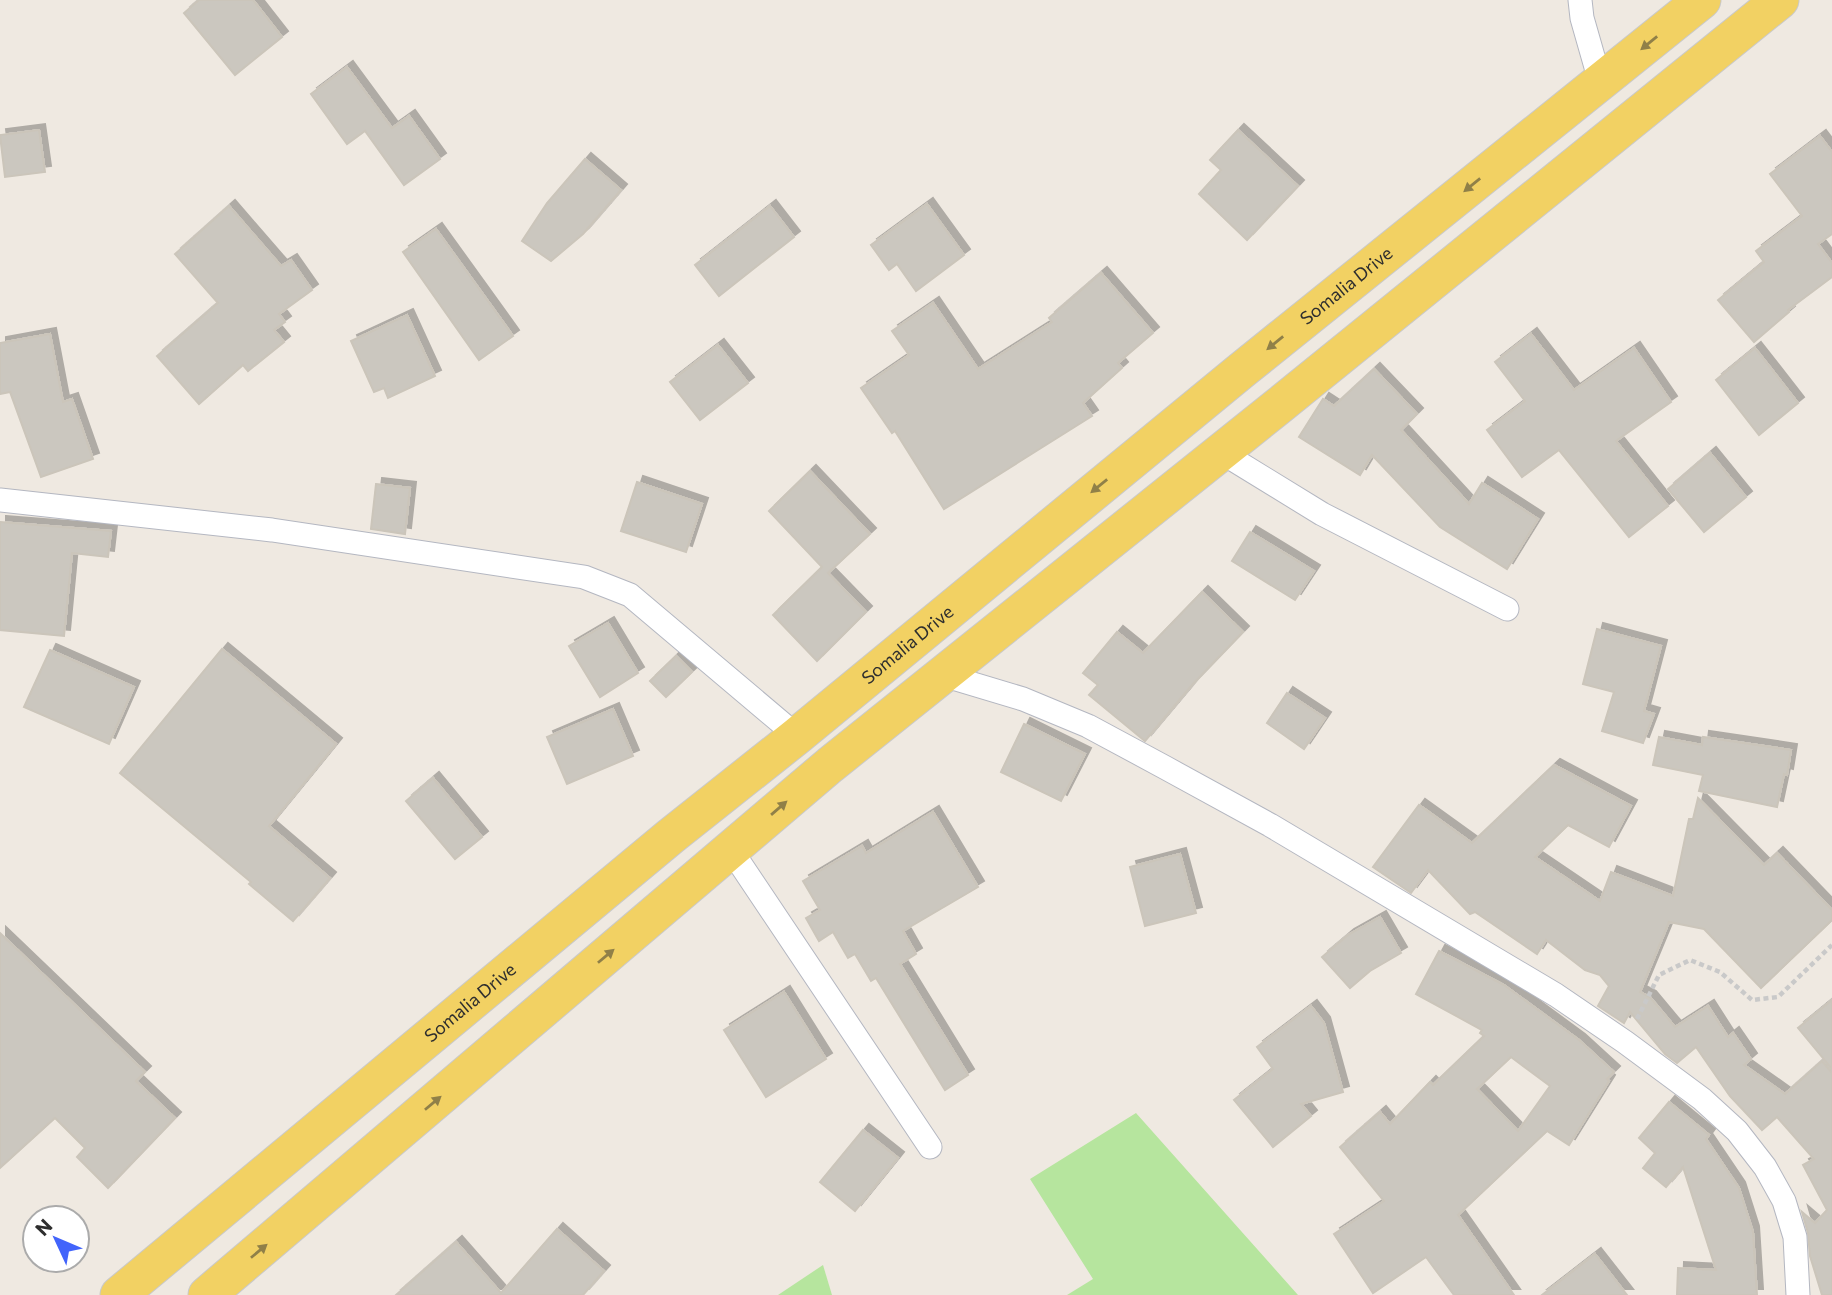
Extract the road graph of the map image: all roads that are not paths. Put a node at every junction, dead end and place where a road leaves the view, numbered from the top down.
1 (1580, 0) edge
2 (1703, 0) edge
3 (1780, 0) edge
4 (1600, 82) junction
5 (1221, 452) junction
6 (0, 500) edge
7 (1507, 609) dead end
8 (943, 675) junction
9 (797, 736) junction
10 (731, 850) junction
11 (930, 1147) dead end
12 (119, 1295) edge
13 (207, 1295) edge
14 (1798, 1295) edge

1 - 4 street
2 -> 4 main road, Somalia Drive
3 - 5 main road
4 -> 9 main road, Somalia Drive
5 - 7 street
5 - 8 main road
6 - 9 street
10 -> 8 main road
8 - 14 street
9 - 12 main road, Somalia Drive
10 - 11 street
13 -> 10 main road

